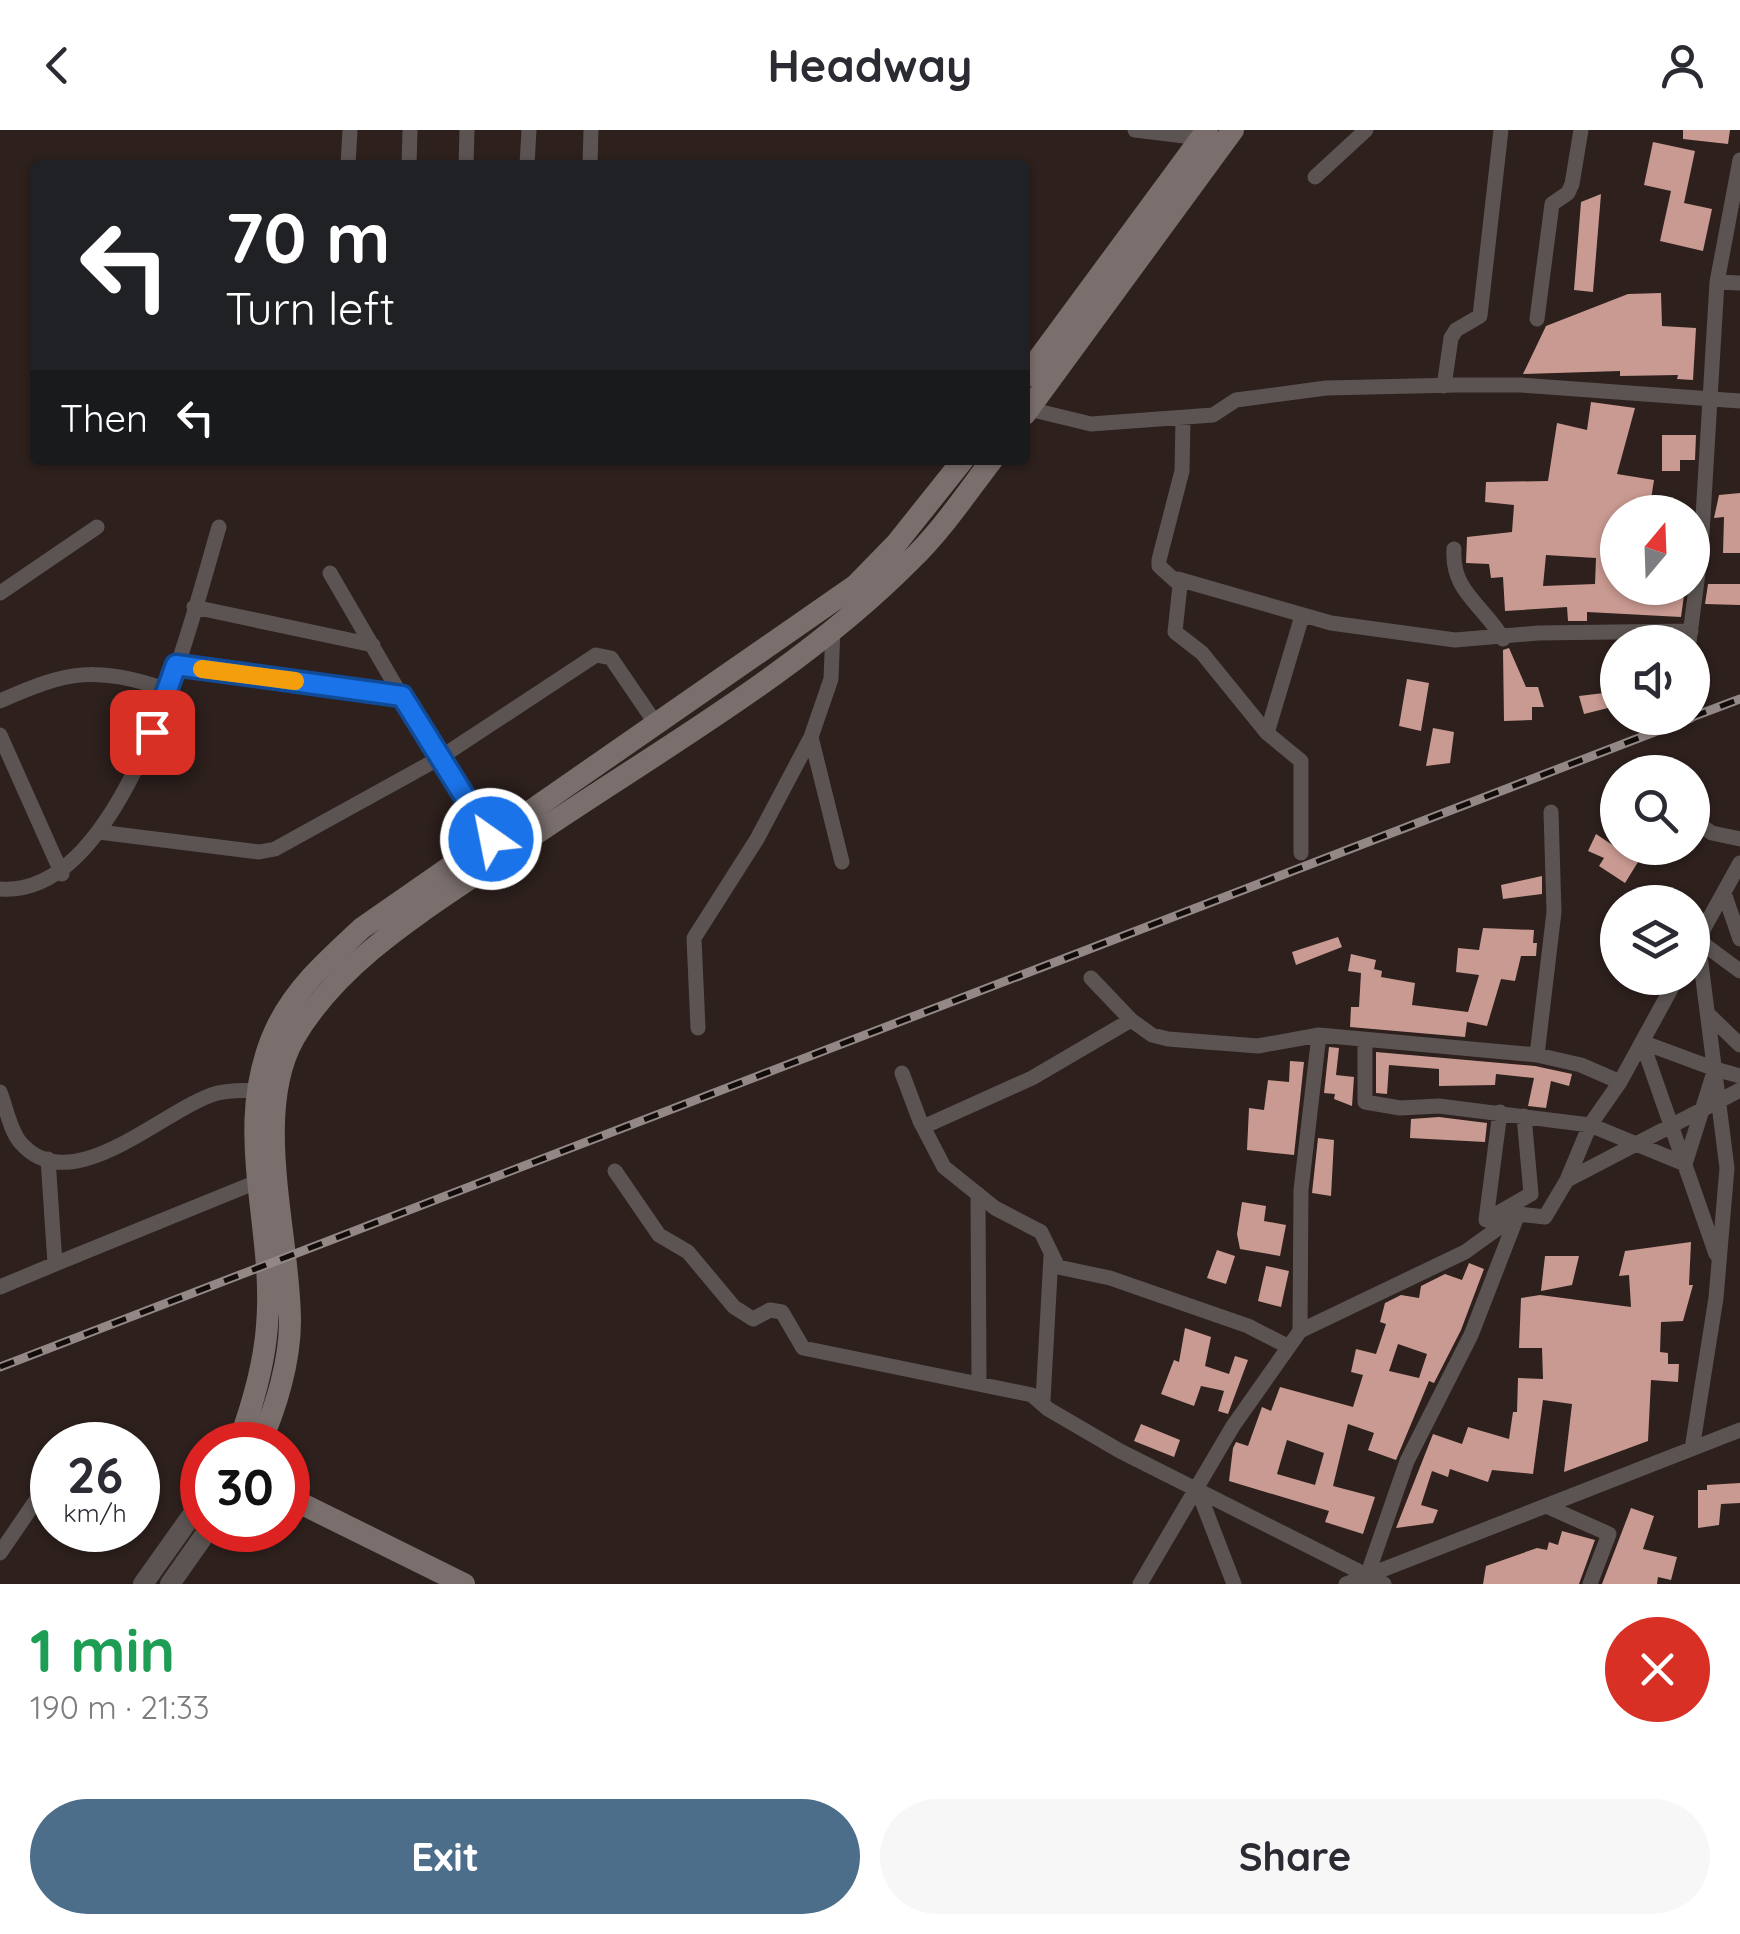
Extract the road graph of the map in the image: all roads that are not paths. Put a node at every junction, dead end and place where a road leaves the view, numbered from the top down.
1 (350, 130) edge
2 (410, 130) edge
3 (468, 130) edge
4 (528, 130) edge
5 (591, 130) edge
6 (1135, 130) edge
7 (1234, 130) edge
8 (1366, 130) edge
9 (1501, 130) edge
10 (1582, 130) edge
11 (1204, 134) edge
12 (348, 160) edge
13 (410, 160) edge
14 (466, 160) edge
15 (527, 160) edge
16 (590, 160) edge
17 (1740, 160) edge
18 (1315, 177) dead end
19 (1717, 282) junction
20 (1740, 283) edge
21 (1537, 318) dead end
22 (1030, 370) edge
23 (1444, 386) junction
24 (1710, 398) junction
25 (1740, 401) edge
26 (1030, 408) edge
27 (1030, 413) edge
28 (1182, 418) junction
29 (959, 465) edge
30 (988, 465) edge
31 (96, 527) dead end
32 (219, 527) dead end
33 (1454, 548) dead end
34 (330, 574) dead end
35 (1178, 579) junction
36 (0, 594) edge
37 (194, 606) junction
38 (1302, 616) junction
39 (1692, 625) edge
40 (834, 627) junction
41 (1600, 635) edge
42 (1503, 638) junction
43 (373, 645) junction
44 (176, 665) junction
45 (168, 690) junction
46 (402, 696) junction
47 (0, 701) edge
48 (656, 724) junction
49 (1267, 733) junction
50 (0, 735) edge
51 (811, 737) junction
52 (438, 759) junction
53 (1552, 812) dead end
54 (99, 832) junction
55 (1710, 832) edge
56 (491, 839) junction
57 (1740, 839) edge
58 (1301, 853) dead end
59 (842, 862) dead end
60 (1740, 863) edge
61 (62, 874) junction
62 (0, 889) edge
63 (1724, 893) junction
64 (1710, 918) edge
65 (1740, 937) edge
66 (1710, 954) edge
67 (1740, 971) edge
68 (1091, 978) dead end
69 (1668, 995) edge
70 (1704, 995) edge
71 (1708, 1014) junction
72 (1132, 1020) junction
73 (698, 1028) dead end
74 (1318, 1035) junction
75 (1366, 1040) junction
76 (1642, 1042) junction
77 (1740, 1045) edge
78 (1537, 1054) junction
79 (1715, 1070) junction
80 (902, 1073) dead end
81 (1740, 1076) edge
82 (1620, 1082) junction
83 (257, 1090) junction
84 (1740, 1090) edge
85 (0, 1092) edge
86 (1719, 1102) junction
87 (1500, 1112) junction
88 (1700, 1112) junction
89 (1524, 1116) junction
90 (1590, 1126) junction
91 (923, 1127) junction
92 (1672, 1128) junction
93 (1637, 1146) junction
94 (48, 1159) junction
95 (1685, 1164) junction
96 (615, 1171) dead end
97 (266, 1179) junction
98 (1568, 1180) junction
99 (978, 1194) junction
100 (1518, 1214) junction
101 (1052, 1256) junction
102 (1719, 1263) junction
103 (55, 1264) junction
104 (0, 1287) edge
105 (1300, 1331) junction
106 (1287, 1346) junction
107 (980, 1382) junction
108 (1042, 1400) junction
109 (245, 1422) edge
110 (267, 1422) edge
111 (1740, 1430) edge
112 (1692, 1449) junction
113 (1197, 1488) junction
114 (1546, 1506) junction
115 (30, 1509) edge
116 (310, 1509) edge
117 (180, 1532) edge
118 (193, 1552) edge
119 (0, 1553) edge
120 (1366, 1579) junction
121 (143, 1584) edge
122 (170, 1584) edge
123 (464, 1584) edge
124 (1140, 1584) edge
125 (1234, 1584) edge
126 (1346, 1584) edge
127 (1384, 1584) edge
128 (1590, 1584) edge

1 - 12 street
2 - 13 street
3 - 14 street
4 - 15 street
5 - 16 street
6 - 11 street
7 - 26 main road
8 - 18 street
9 - 23 street
10 - 21 street
11 - 22 main road
17 - 19 street
19 - 20 street
19 - 24 street
23 - 24 street
23 - 28 street
24 - 25 street
24 - 39 street
27 - 28 street
28 - 35 street
29 - 48 main road
30 - 40 main road
31 - 36 street
32 - 37 street
33 - 42 street
34 - 43 street
35 - 38 street
35 - 49 street
37 - 43 street
37 - 44 street
38 - 42 street
38 - 49 street
40 - 51 street
40 - 97 main road
41 - 42 street
43 - 46 street
44 - 45 street
44 - 46 street
45 - 47 street
45 - 54 street
46 - 52 street
48 - 52 street
48 - 56 main road
49 - 58 street
50 - 61 street
51 - 59 street
51 - 73 street
52 - 54 street
52 - 56 street
53 - 78 street
54 - 61 street
55 - 57 street
56 - 83 main road
60 - 63 street
61 - 62 street
63 - 64 street
63 - 65 street
66 - 67 street
68 - 72 street
69 - 76 street
70 - 71 street
71 - 77 street
71 - 79 street
72 - 74 street
72 - 91 street
74 - 75 street
74 - 105 street
75 - 78 street
75 - 87 street
76 - 79 street
76 - 82 street
76 - 92 street
78 - 82 street
79 - 81 street
79 - 86 street
79 - 88 street
80 - 91 street
82 - 90 street
83 - 94 street
83 - 97 main road
84 - 86 street
85 - 94 street
86 - 88 street
86 - 102 street
87 - 89 street
87 - 89 street
88 - 92 street
88 - 95 street
89 - 90 street
90 - 93 street
90 - 98 street
91 - 99 street
92 - 93 street
92 - 95 street
93 - 95 street
93 - 98 street
94 - 103 street
95 - 102 street
96 - 107 street
97 - 103 street
97 - 109 main road
97 - 110 main road
98 - 100 street
99 - 101 street
99 - 107 street
100 - 105 street
100 - 120 street
101 - 106 street
101 - 108 street
102 - 112 street
103 - 104 street
105 - 106 street
106 - 113 street
107 - 108 street
108 - 113 street
111 - 112 street
112 - 114 street
113 - 120 street
113 - 124 street
113 - 125 street
114 - 120 street
114 - 128 street
115 - 119 street
116 - 123 main road
117 - 121 street
118 - 122 street
120 - 126 street
120 - 127 street

